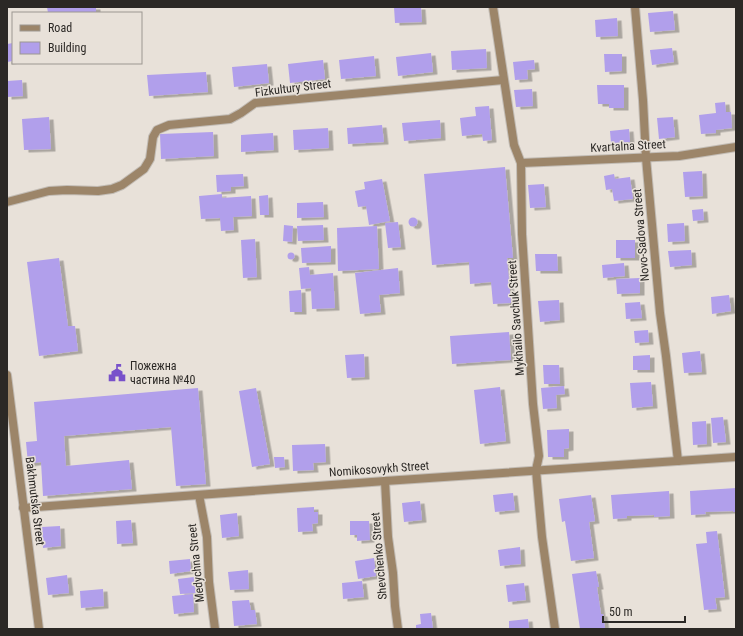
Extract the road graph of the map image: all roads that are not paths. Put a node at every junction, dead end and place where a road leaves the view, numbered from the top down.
1 (493, 7) edge
2 (635, 7) edge
3 (504, 80) junction
4 (736, 147) edge
5 (646, 158) junction
6 (521, 163) junction
7 (7, 202) edge
8 (7, 375) edge
9 (736, 457) edge
10 (678, 461) junction
11 (536, 470) junction
12 (385, 481) junction
13 (200, 495) junction
14 (23, 508) junction
15 (39, 629) edge
16 (215, 629) edge
17 (398, 629) edge
18 (554, 629) edge

1 - 3 street, Mykhailo Savchuk Street
2 - 5 street, Novo-Sadova Street
3 - 6 street, Mykhailo Savchuk Street
3 - 7 street, Fizkultury Street
4 - 5 street, Kvartalna Street
5 - 6 street, Kvartalna Street
5 - 10 street, Novo-Sadova Street
6 - 11 street, Mykhailo Savchuk Street
8 - 14 street, Bakhmutska Street
9 - 10 street, Nomikosovykh Street
10 - 11 street, Nomikosovykh Street
11 - 12 street, Nomikosovykh Street
11 - 18 street, Mykhailo Savchuk Street
12 - 13 street, Nomikosovykh Street
12 - 17 street, Shevchenko Street
13 - 14 street, Nomikosovykh Street
13 - 16 street, Medychna Street
14 - 15 street, Bakhmutska Street

